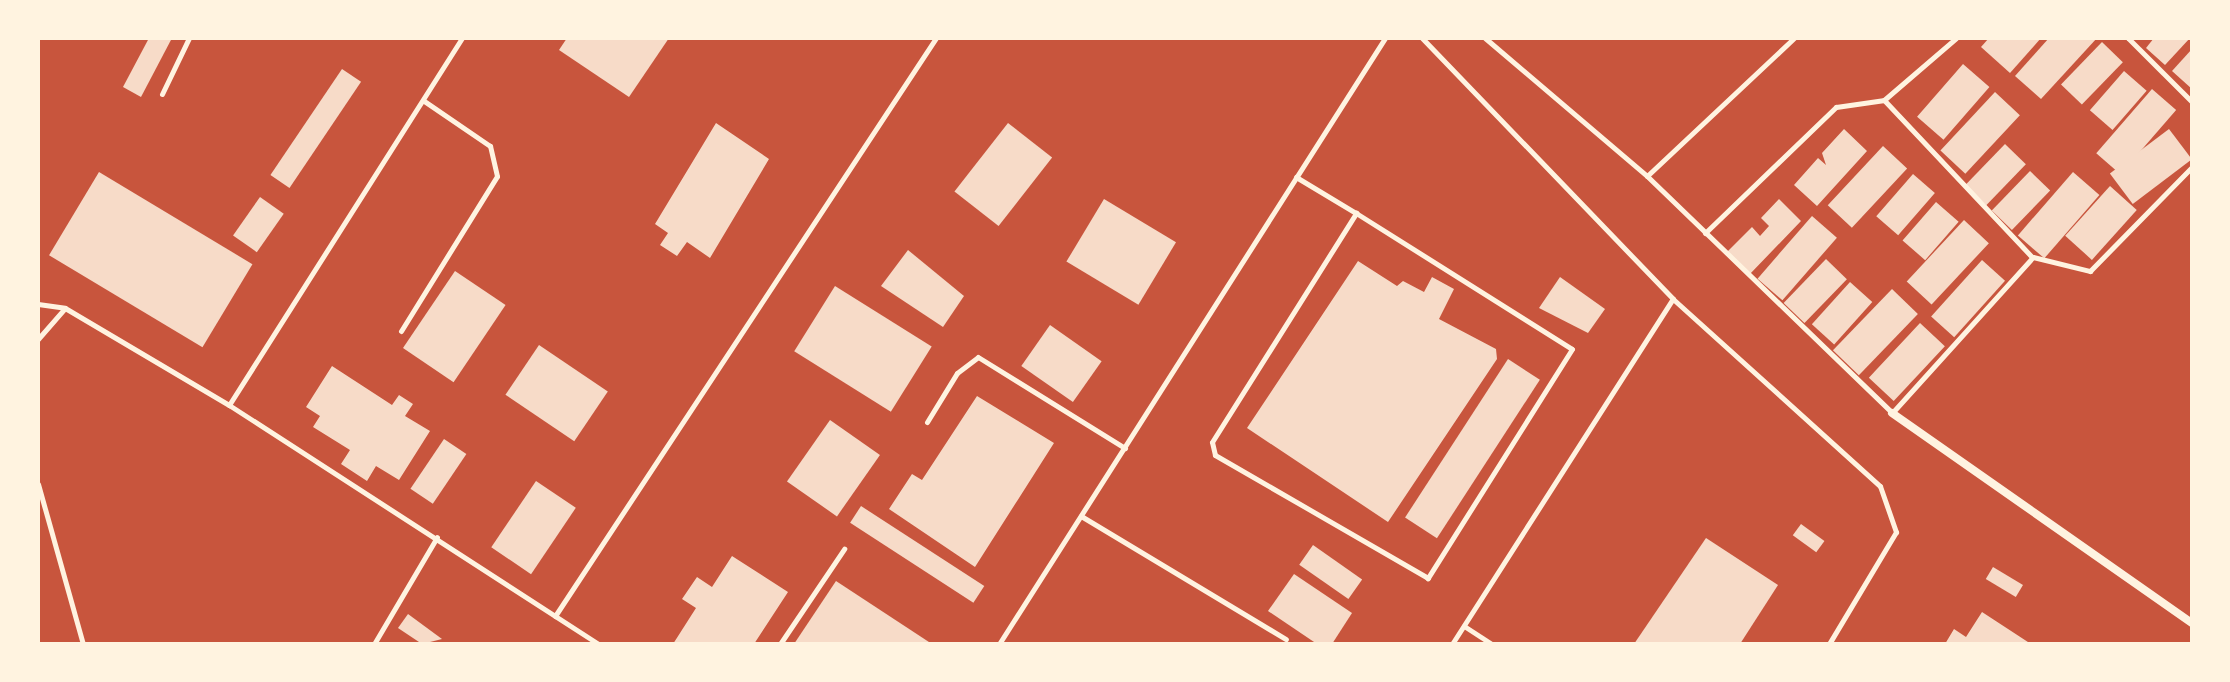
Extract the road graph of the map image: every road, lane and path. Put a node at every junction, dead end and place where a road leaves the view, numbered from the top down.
1 (189, 38) edge
2 (462, 38) edge
3 (936, 38) edge
4 (1385, 38) edge
5 (1422, 38) edge
6 (1485, 38) edge
7 (1794, 38) edge
8 (1956, 38) edge
9 (2128, 38) edge
10 (162, 94) dead end
11 (1884, 100) junction
12 (424, 101) junction
13 (2192, 102) edge
14 (2192, 167) edge
15 (1647, 176) junction
16 (1296, 177) junction
17 (1356, 213) junction
18 (1705, 233) junction
19 (2033, 257) junction
20 (1673, 299) junction
21 (38, 304) edge
22 (65, 308) junction
23 (401, 331) dead end
24 (38, 339) edge
25 (229, 405) junction
26 (1892, 413) junction
27 (927, 422) dead end
28 (1125, 448) junction
29 (38, 484) edge
30 (1081, 516) junction
31 (437, 537) junction
32 (844, 549) dead end
33 (555, 616) junction
34 (2192, 623) edge
35 (1464, 626) junction
36 (1286, 639) dead end
37 (83, 644) edge
38 (374, 644) edge
39 (599, 644) edge
40 (780, 644) edge
41 (999, 644) edge
42 (1452, 644) edge
43 (1492, 644) edge
44 (1829, 644) edge

1 - 10 lane
2 - 12 lane
3 - 33 lane
4 - 16 lane
5 - 20 lane
6 - 15 lane
7 - 15 lane
8 - 11 lane
9 - 13 lane
11 - 18 lane
11 - 19 lane
12 - 23 lane
12 - 25 lane
14 - 19 lane
15 - 18 lane
16 - 17 lane
16 - 28 lane
17 - 17 lane
18 - 26 lane
19 - 26 lane
20 - 35 lane
20 - 44 lane
21 - 22 lane
22 - 24 lane
22 - 25 lane
25 - 31 lane
26 - 34 street
27 - 28 lane
28 - 30 lane
29 - 37 lane
30 - 36 lane
30 - 41 lane
31 - 33 lane
31 - 38 lane
32 - 40 lane
33 - 39 lane
35 - 42 lane
35 - 43 lane

